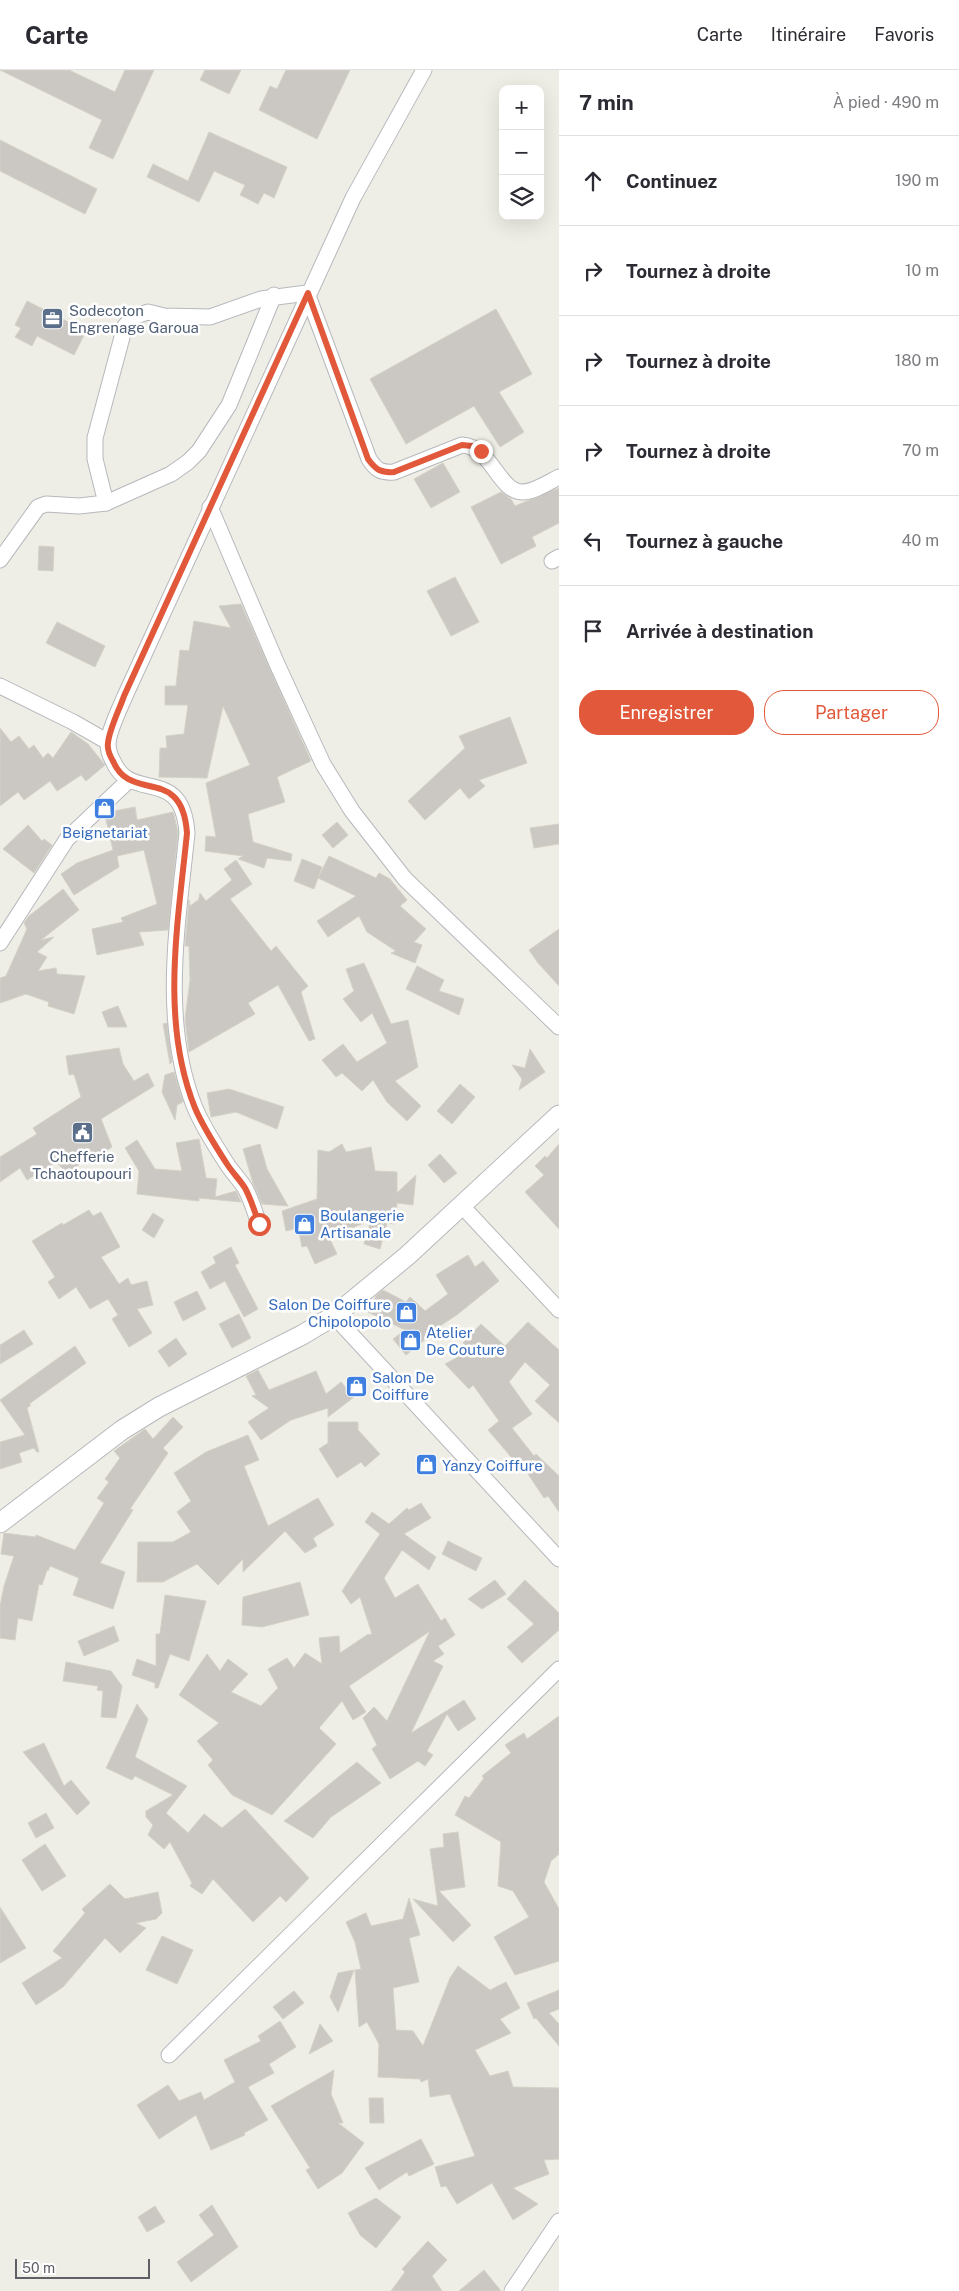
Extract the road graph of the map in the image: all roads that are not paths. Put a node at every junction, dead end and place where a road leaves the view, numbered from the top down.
1 (424, 70) edge
2 (308, 293) junction
3 (274, 296) junction
4 (559, 476) edge
5 (106, 503) junction
6 (210, 507) junction
7 (0, 560) edge
8 (0, 686) edge
9 (108, 742) junction
10 (128, 781) junction
11 (0, 943) edge
12 (559, 1027) edge
13 (559, 1115) edge
14 (462, 1206) junction
15 (259, 1224) dead end
16 (559, 1310) edge
17 (334, 1316) junction
18 (0, 1523) edge
19 (559, 1559) edge
20 (559, 1669) edge
21 (169, 2055) dead end
22 (559, 2221) edge
23 (512, 2291) edge

1 - 2 street
2 - 3 street
2 - 4 street
2 - 6 street
3 - 5 street
3 - 5 street
5 - 7 street
6 - 9 street
6 - 12 street
8 - 9 street
9 - 10 street
10 - 11 street
10 - 15 street
13 - 14 street
14 - 16 street
14 - 17 street
17 - 18 street
17 - 19 street
20 - 21 street
22 - 23 street

